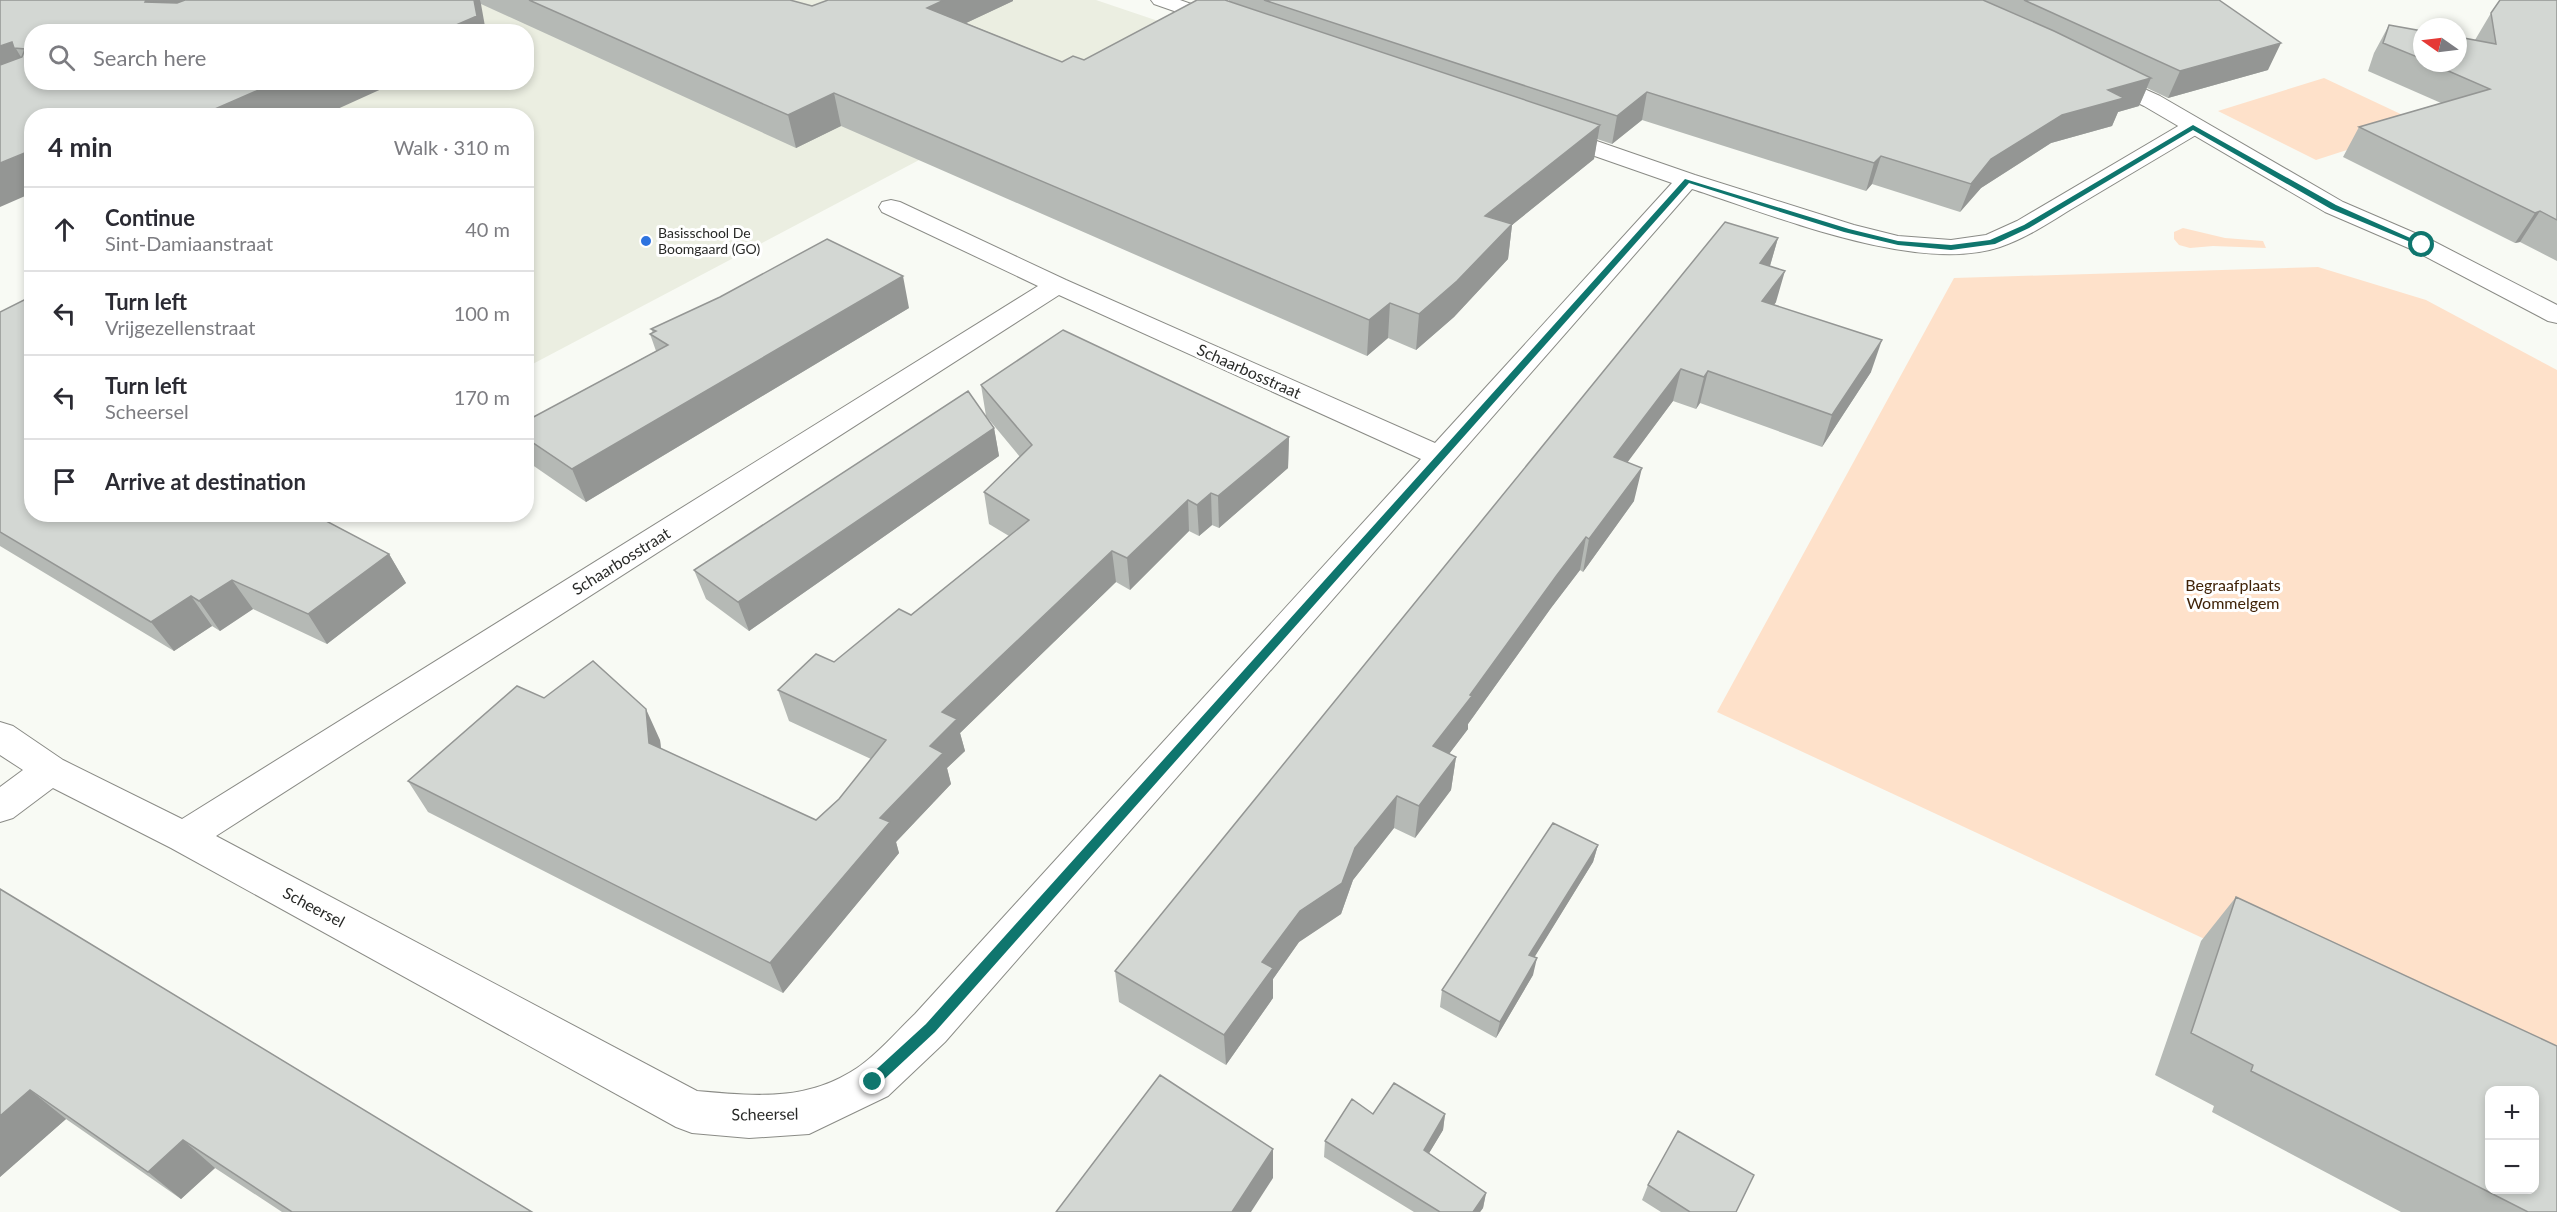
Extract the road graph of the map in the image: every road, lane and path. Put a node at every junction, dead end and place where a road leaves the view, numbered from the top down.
1 (1161, 0) edge
2 (1248, 30) edge
3 (2082, 66) edge
4 (1529, 126) edge
5 (2193, 127) junction
6 (1687, 180) junction
7 (891, 207) dead end
8 (1057, 285) junction
9 (2557, 315) edge
10 (1440, 456) junction
11 (0, 736) edge
12 (50, 770) junction
13 (0, 807) edge
14 (184, 837) junction

1 - 2 street
3 - 5 street
4 - 6 street
5 - 6 street
5 - 9 street
6 - 10 street, Scheersel
7 - 8 street, Schaarbosstraat
8 - 10 street, Schaarbosstraat
8 - 14 street, Schaarbosstraat
10 - 14 street, Scheersel
11 - 12 street, Scheersel
12 - 13 street
12 - 14 street, Scheersel

